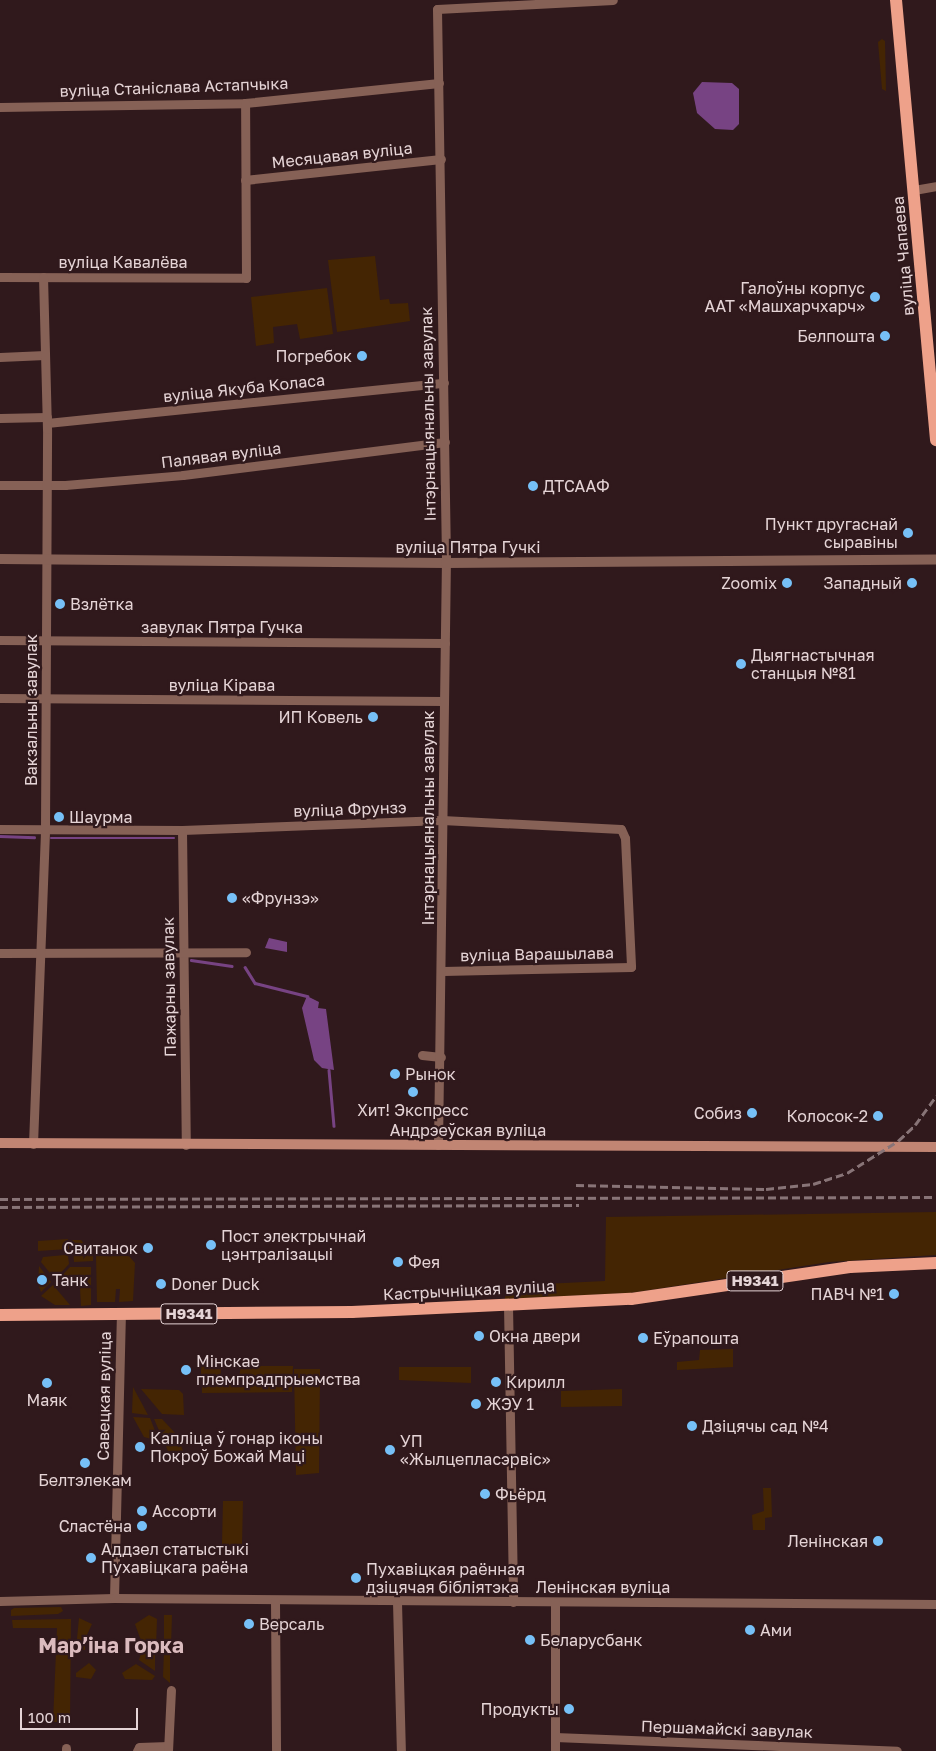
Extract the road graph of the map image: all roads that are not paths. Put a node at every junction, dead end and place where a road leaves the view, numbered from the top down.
1 (613, 0) edge
2 (896, 0) edge
3 (437, 5) edge
4 (439, 84) junction
5 (245, 102) junction
6 (0, 107) edge
7 (441, 159) junction
8 (245, 180) junction
9 (936, 186) edge
10 (914, 190) junction
11 (43, 276) junction
12 (0, 277) edge
13 (45, 355) junction
14 (0, 357) edge
15 (444, 383) junction
16 (0, 418) edge
17 (47, 420) junction
18 (936, 440) edge
19 (446, 442) junction
20 (47, 484) junction
21 (0, 485) edge
22 (0, 559) edge
23 (46, 559) junction
24 (936, 560) edge
25 (446, 563) junction
26 (0, 640) edge
27 (46, 641) junction
28 (444, 643) junction
29 (0, 698) edge
30 (45, 699) junction
31 (444, 700) junction
32 (442, 820) junction
33 (0, 829) edge
34 (45, 830) junction
35 (182, 830) junction
36 (246, 952) dead end
37 (0, 953) edge
38 (41, 953) junction
39 (183, 953) junction
40 (631, 967) joint
41 (443, 971) junction
42 (422, 1055) dead end
43 (441, 1057) junction
44 (0, 1143) edge
45 (32, 1144) junction
46 (186, 1145) junction
47 (438, 1145) junction
48 (936, 1147) edge
49 (936, 1263) edge
50 (508, 1305) junction
51 (0, 1315) edge
52 (121, 1315) junction
53 (114, 1598) junction
54 (0, 1601) edge
55 (276, 1601) junction
56 (398, 1602) junction
57 (513, 1602) junction
58 (556, 1602) junction
59 (936, 1604) edge
60 (171, 1690) dead end
61 (555, 1737) junction
62 (168, 1749) edge
63 (138, 1751) edge
64 (276, 1751) edge
65 (401, 1751) edge
66 (555, 1751) edge
67 (897, 1751) edge

1 - 3 street, Інтэрнацыянальны завулак
2 - 10 main road, вуліца Чапаева
3 - 4 street, Інтэрнацыянальны завулак
4 - 5 street, вуліца Станіслава Астапчыка
4 - 7 street, Інтэрнацыянальны завулак
5 - 6 street, вуліца Станіслава Астапчыка
5 - 8 street
7 - 8 street, Месяцавая вуліца
7 - 15 street, Інтэрнацыянальны завулак
8 - 11 street, вуліца Кавалёва
9 - 10 street
10 - 18 main road, вуліца Чапаева
11 - 12 street, вуліца Кавалёва
11 - 13 street, Вакзальны завулак
13 - 14 street
13 - 17 street, Вакзальны завулак
15 - 17 street, вуліца Якуба Коласа
15 - 19 street, Інтэрнацыянальны завулак
16 - 17 street, вуліца Якуба Коласа
17 - 20 street, Вакзальны завулак
19 - 20 street, Палявая вуліца
19 - 25 street, Інтэрнацыянальны завулак
20 - 21 street, Палявая вуліца
20 - 23 street, Вакзальны завулак
22 - 23 street, вуліца Пятра Гучкі
23 - 25 street, вуліца Пятра Гучкі
23 - 27 street, Вакзальны завулак
24 - 25 street, вуліца Пятра Гучкі
25 - 28 street, Інтэрнацыянальны завулак
26 - 27 street, завулак Пятра Гучка
27 - 28 street, завулак Пятра Гучка
27 - 30 street, Вакзальны завулак
28 - 31 street, Інтэрнацыянальны завулак
29 - 30 street, вуліца Кірава
30 - 31 street, вуліца Кірава
30 - 34 street, Вакзальны завулак
31 - 32 street, Інтэрнацыянальны завулак
32 - 35 street, вуліца Фрунзэ
32 - 40 street, вуліца Фрунзэ
32 - 41 street, Інтэрнацыянальны завулак
33 - 34 street, вуліца Фрунзэ
34 - 35 street, вуліца Фрунзэ
34 - 38 street, Вакзальны завулак
35 - 39 street, Пажарны завулак
36 - 39 street
37 - 38 street
38 - 39 street
38 - 45 street, Вакзальны завулак
39 - 46 street, Пажарны завулак
40 - 41 street, вуліца Варашылава
41 - 43 street, Інтэрнацыянальны завулак
42 - 43 street
43 - 47 street, Інтэрнацыянальны завулак
44 - 45 main road, Андрэеўская вуліца
45 - 46 main road, Андрэеўская вуліца
46 - 47 main road, Андрэеўская вуліца
47 - 48 main road, Андрэеўская вуліца
49 - 50 main road, Кастрычніцкая вуліца / Н9341
50 - 52 main road, Кастрычніцкая вуліца / Н9341
50 - 57 street
51 - 52 main road, Кастрычніцкая вуліца / Н9341
52 - 53 street, Савецкая вуліца
53 - 54 street, Ленінская вуліца
53 - 55 street, Ленінская вуліца
55 - 56 street, Ленінская вуліца
55 - 64 street
56 - 57 street, Ленінская вуліца
56 - 65 street
57 - 58 street, Ленінская вуліца
58 - 59 street, Ленінская вуліца
58 - 61 street
60 - 62 street
61 - 66 street
61 - 67 street, Першамайскі завулак
62 - 63 street

